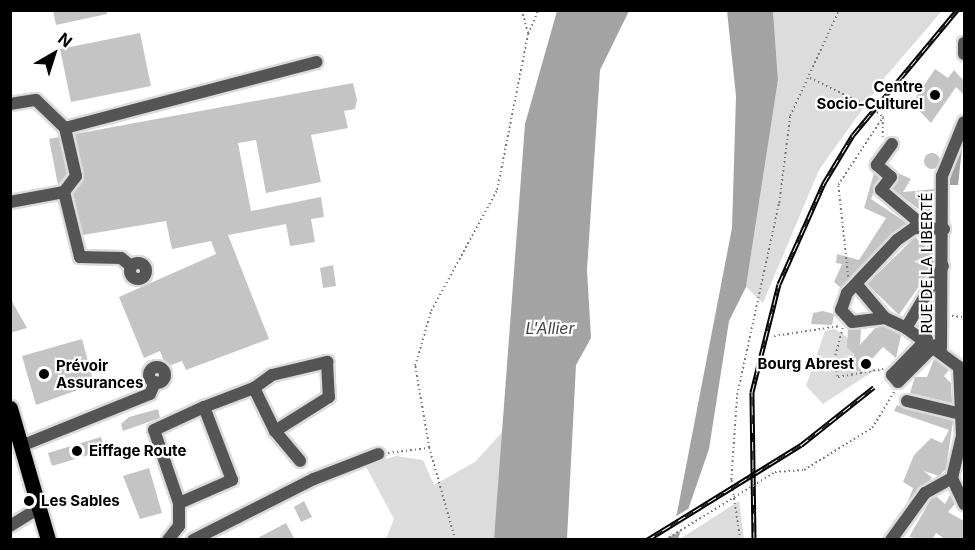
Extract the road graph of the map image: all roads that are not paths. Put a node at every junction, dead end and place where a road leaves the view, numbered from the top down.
1 (964, 43) edge
2 (964, 54) edge
3 (317, 62) dead end
4 (10, 104) edge
5 (964, 122) edge
6 (65, 128) junction
7 (892, 144) dead end
8 (64, 192) junction
9 (10, 202) edge
10 (944, 229) junction
11 (929, 231) junction
12 (944, 265) junction
13 (131, 266) dead end
14 (858, 286) junction
15 (885, 318) junction
16 (906, 328) junction
17 (934, 344) junction
18 (962, 372) edge
19 (895, 378) road end
20 (155, 382) dead end
21 (254, 388) junction
22 (907, 401) dead end
23 (204, 407) junction
24 (10, 408) edge
25 (961, 414) junction
26 (276, 431) junction
27 (963, 436) edge
28 (19, 439) junction
29 (378, 454) road end
30 (300, 461) dead end
31 (952, 478) junction
32 (179, 503) junction
33 (964, 504) edge
34 (39, 508) junction
35 (10, 526) edge
36 (48, 540) edge
37 (168, 540) edge
38 (193, 540) edge
39 (891, 540) edge

1 - 2 street
3 - 6 street
4 - 6 street
5 - 10 street, RUE DE LA LIBERTÉ
6 - 8 street
7 - 11 street
8 - 9 street
8 - 13 street
10 - 11 street
10 - 12 street, RUE DE LA LIBERTÉ
11 - 14 street
12 - 16 street
12 - 17 street, RUE DE LA LIBERTÉ
14 - 15 street
14 - 15 street
15 - 16 street
16 - 17 street
17 - 18 street, RUE DE LA LIBERTÉ
17 - 19 street
18 - 25 street, RUE DE LA LIBERTÉ
20 - 28 street
21 - 23 street
21 - 26 street
21 - 26 street
22 - 25 street
23 - 32 street
23 - 32 street
24 - 28 main road
25 - 27 street, RUE DE LA LIBERTÉ
26 - 30 street
27 - 31 street, RUE DE LA LIBERTÉ
28 - 34 main road
29 - 38 street
31 - 33 street
31 - 39 street
32 - 37 street
34 - 35 street
34 - 36 main road

